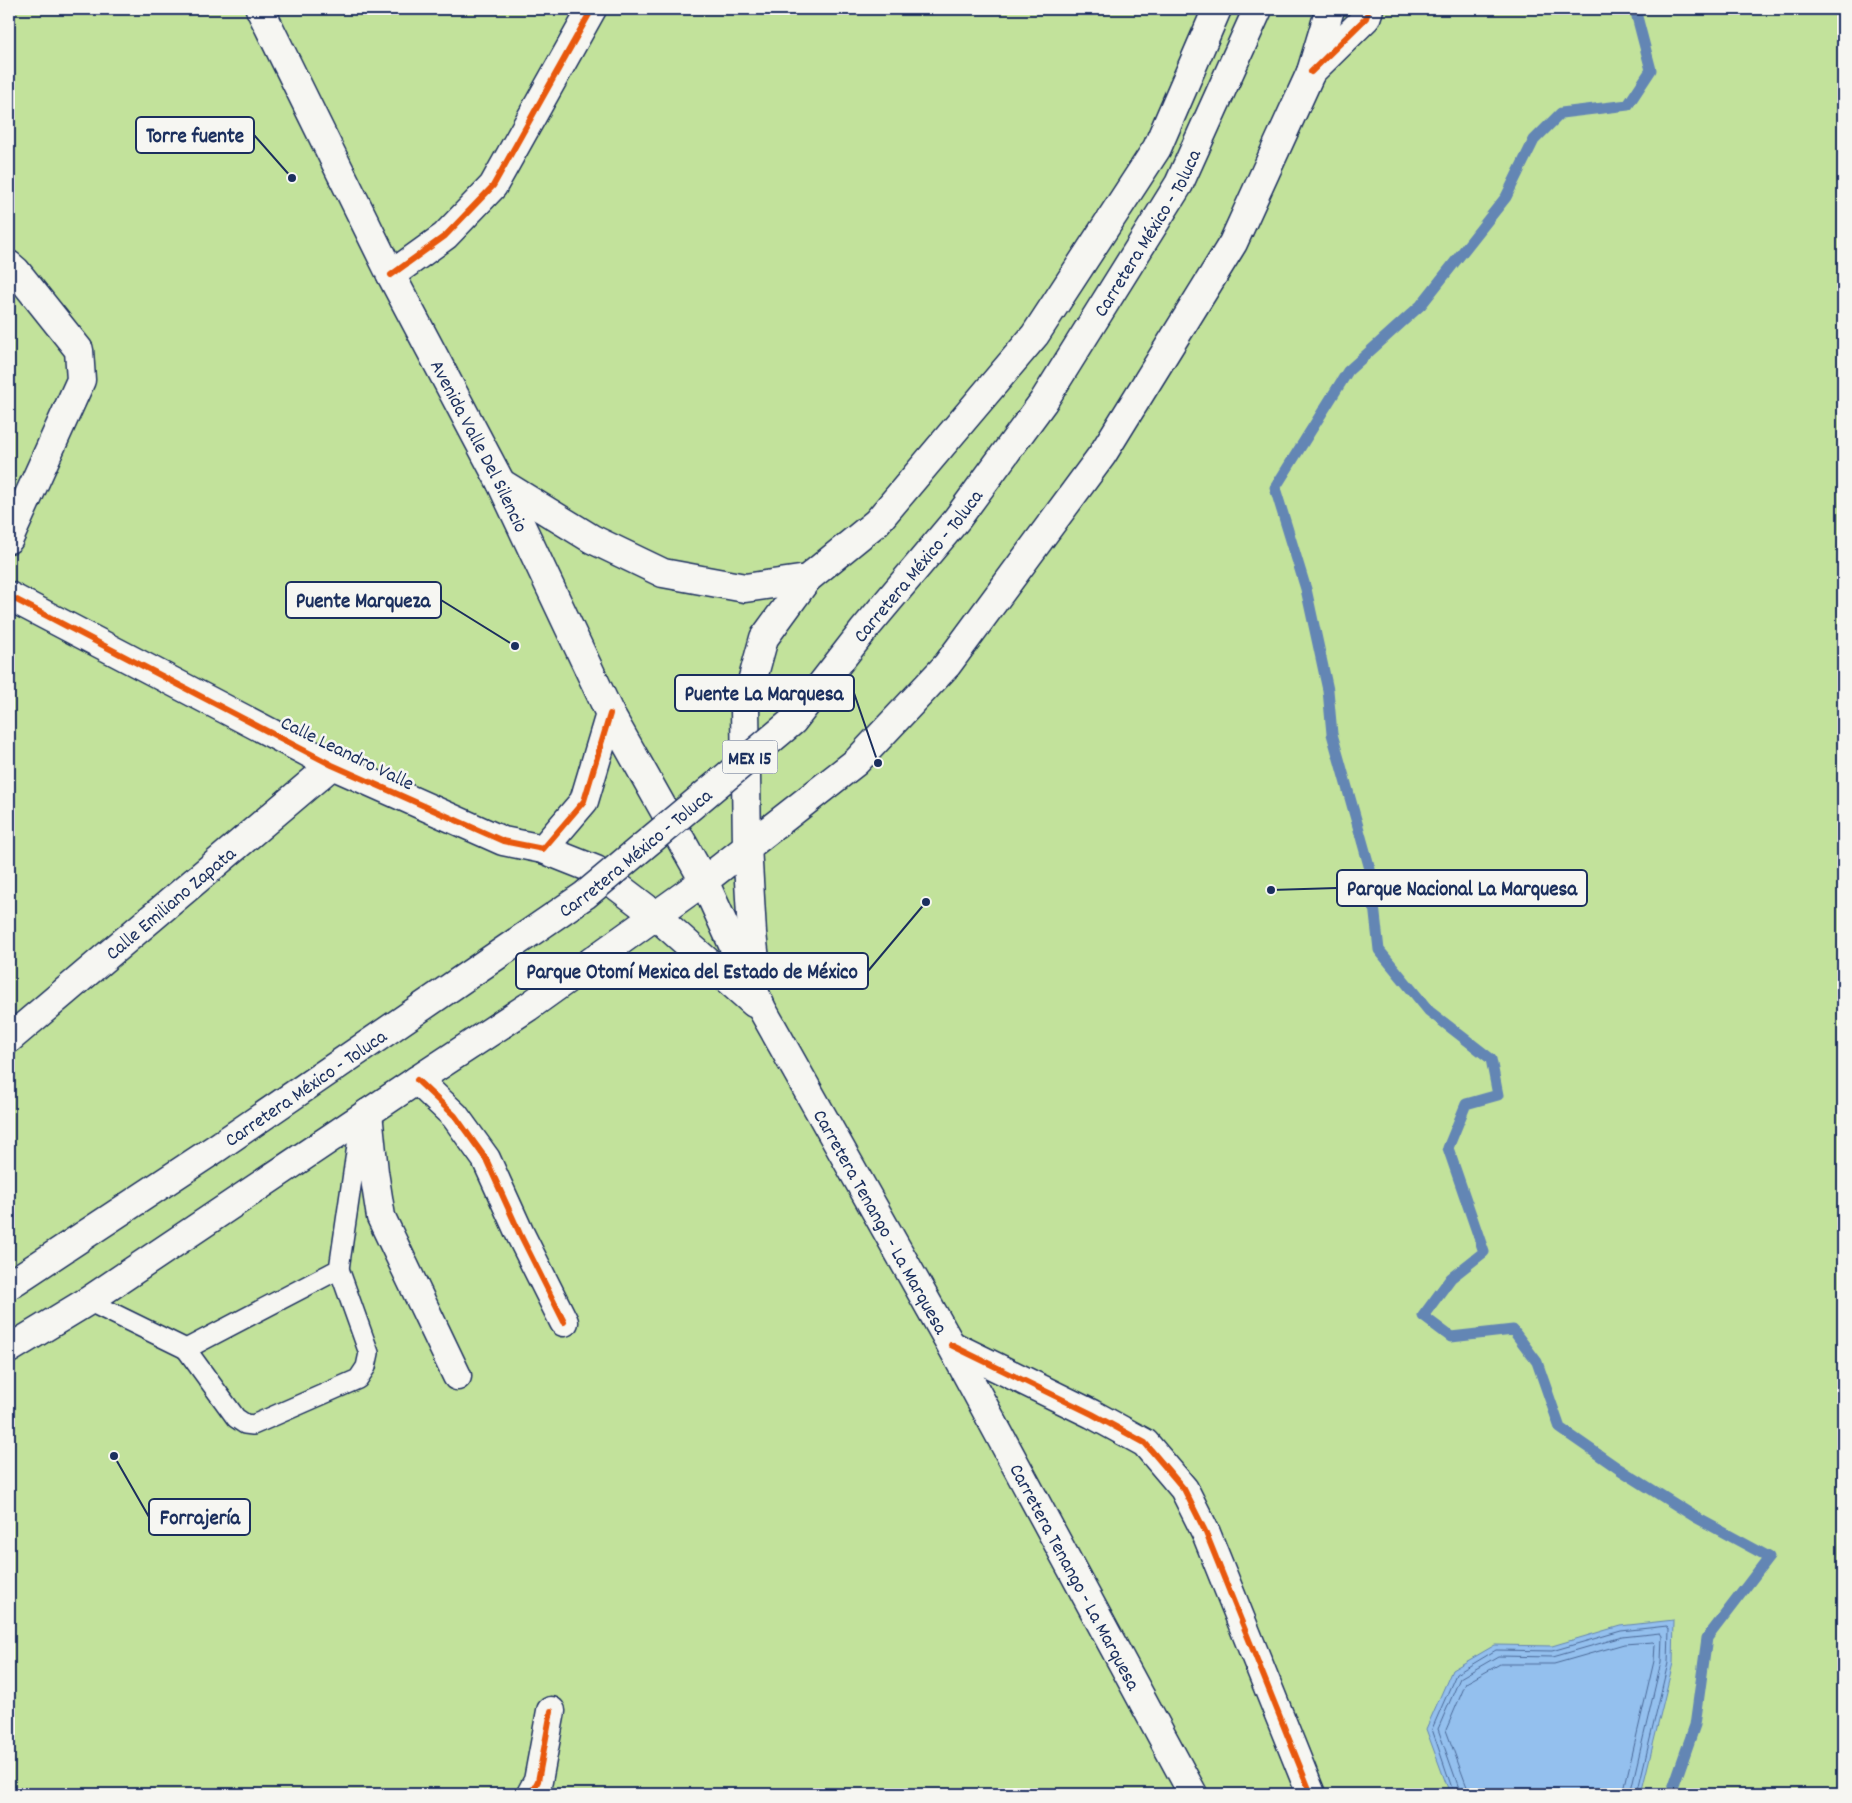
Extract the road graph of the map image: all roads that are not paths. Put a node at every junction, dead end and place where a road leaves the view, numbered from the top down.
1 (260, 9) edge
2 (592, 9) edge
3 (1217, 9) edge
4 (1258, 9) edge
5 (1330, 9) edge
6 (1369, 9) edge
7 (1311, 72) junction
8 (9, 265) edge
9 (391, 275) junction
10 (501, 483) junction
11 (9, 539) edge
12 (808, 579) junction
13 (9, 596) edge
14 (610, 714) junction
15 (332, 765) junction
16 (747, 846) junction
17 (543, 849) junction
18 (704, 881) junction
19 (655, 915) junction
20 (762, 1009) junction
21 (9, 1038) edge
22 (417, 1080) junction
23 (364, 1115) junction
24 (339, 1269) junction
25 (9, 1284) edge
26 (88, 1301) junction
27 (564, 1322) dead end
28 (951, 1345) junction
29 (9, 1349) edge
30 (186, 1349) junction
31 (457, 1376) dead end
32 (551, 1711) dead end
33 (531, 1794) edge
34 (1193, 1794) edge
35 (1311, 1794) edge

1 - 9 main road, Avenida Valle Del Silencio
2 - 9 main road
3 - 12 main road
4 - 25 main road, Carretera México - Toluca / MEX 15, bridge
5 - 7 main road
6 - 7 main road
7 - 16 main road
8 - 11 main road
9 - 10 main road, Avenida Valle Del Silencio
10 - 12 main road
10 - 14 main road, Avenida Valle Del Silencio
12 - 16 main road
13 - 15 main road, Calle Leandro Valle
14 - 17 main road
14 - 18 main road, Avenida Valle Del Silencio
15 - 17 main road, Calle Leandro Valle
15 - 21 main road, Calle Emiliano Zapata
16 - 18 main road
16 - 20 main road
17 - 19 main road, Calle Leandro Valle
18 - 19 main road
18 - 20 main road, Carretera Tenango - La Marquesa
19 - 20 main road, Calle Leandro Valle
19 - 22 main road
20 - 28 main road, Carretera Tenango - La Marquesa
22 - 23 main road
22 - 27 main road
23 - 24 lane
23 - 26 main road
23 - 31 main road
24 - 30 lane
24 - 30 lane
26 - 29 main road
26 - 30 lane
28 - 34 main road, Carretera Tenango - La Marquesa
28 - 35 main road
32 - 33 main road

